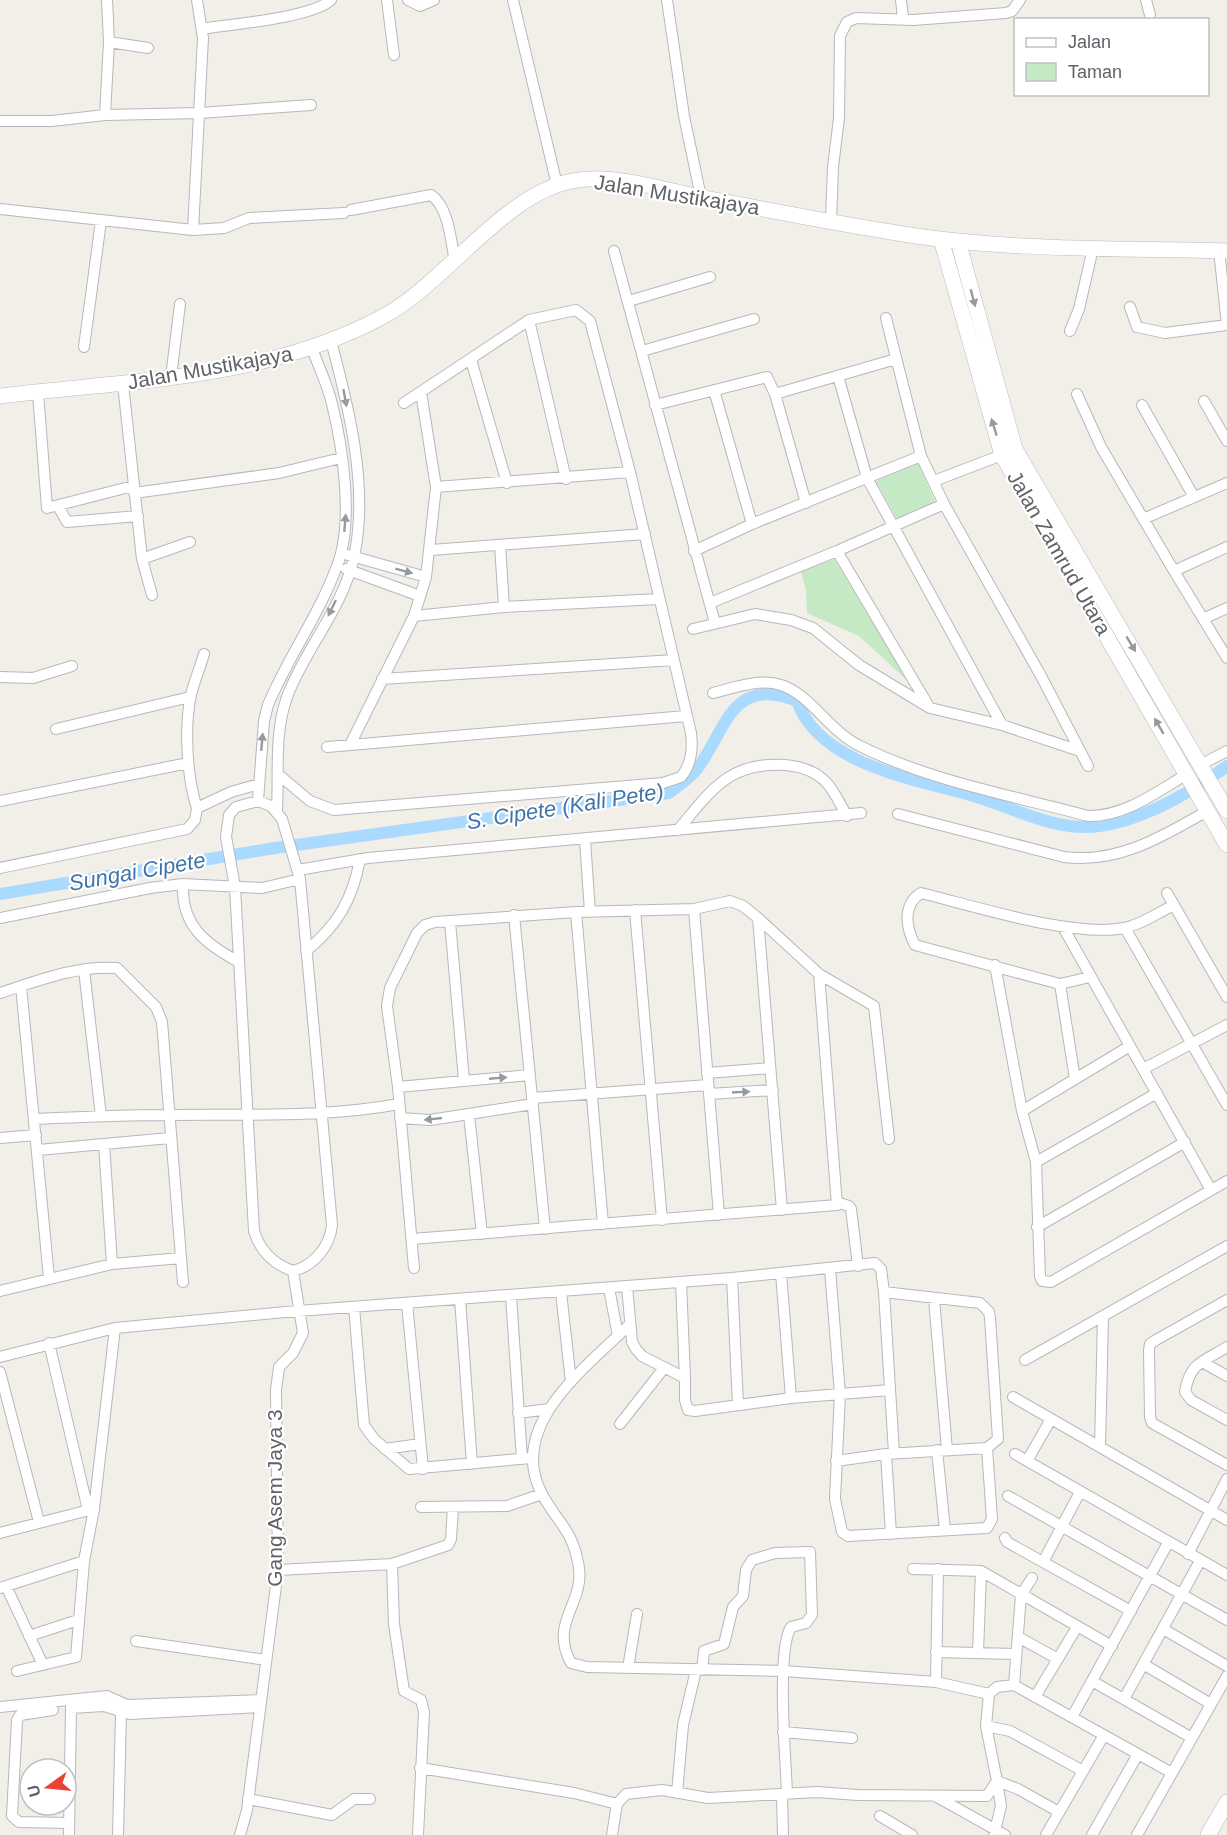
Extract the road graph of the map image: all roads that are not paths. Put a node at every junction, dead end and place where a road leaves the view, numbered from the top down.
1 (107, 0) edge
2 (197, 0) edge
3 (331, 0) edge
4 (387, 0) edge
5 (408, 0) edge
6 (434, 0) edge
7 (513, 0) edge
8 (667, 0) edge
9 (901, 0) edge
10 (1020, 0) edge
11 (1146, 0) edge
12 (1150, 15) dead end
13 (903, 18) junction
14 (202, 29) junction
15 (109, 42) junction
16 (148, 48) dead end
17 (394, 56) dead end
18 (311, 105) dead end
19 (200, 113) junction
20 (105, 115) junction
21 (0, 121) edge
22 (556, 185) junction
23 (701, 197) junction
24 (0, 209) edge
25 (101, 221) junction
26 (831, 221) junction
27 (193, 230) junction
28 (941, 239) junction
29 (958, 241) junction
30 (1093, 248) junction
31 (614, 251) dead end
32 (1223, 251) edge
33 (455, 261) junction
34 (710, 277) dead end
35 (629, 300) junction
36 (180, 304) dead end
37 (1130, 307) dead end
38 (886, 318) dead end
39 (754, 319) dead end
40 (529, 321) junction
41 (980, 321) junction
42 (1227, 325) edge
43 (963, 326) junction
44 (1070, 332) dead end
45 (331, 341) junction
46 (84, 347) dead end
47 (312, 348) junction
48 (642, 351) junction
49 (896, 359) junction
50 (471, 360) junction
51 (339, 370) junction
52 (321, 373) junction
53 (838, 376) junction
54 (171, 377) junction
55 (123, 384) junction
56 (714, 390) junction
57 (421, 392) junction
58 (38, 393) junction
59 (775, 394) junction
60 (1077, 394) dead end
61 (0, 396) edge
62 (1204, 401) dead end
63 (404, 403) dead end
64 (656, 405) junction
65 (1142, 405) dead end
66 (1227, 441) edge
67 (1009, 452) junction
68 (921, 456) junction
69 (341, 458) junction
70 (630, 472) junction
71 (867, 478) junction
72 (566, 479) junction
73 (934, 481) junction
74 (507, 483) junction
75 (1227, 483) edge
76 (436, 487) junction
77 (133, 490) junction
78 (1194, 497) junction
79 (806, 503) junction
80 (944, 504) junction
81 (58, 506) junction
82 (138, 516) junction
83 (1143, 519) junction
84 (752, 524) junction
85 (892, 528) junction
86 (645, 534) junction
87 (190, 542) dead end
88 (500, 545) junction
89 (1227, 547) edge
90 (431, 550) junction
91 (694, 551) junction
92 (837, 551) junction
93 (342, 552) junction
94 (354, 557) junction
95 (142, 559) junction
96 (338, 566) junction
97 (350, 571) junction
98 (1174, 571) junction
99 (426, 577) junction
100 (152, 595) dead end
101 (420, 596) junction
102 (659, 599) junction
103 (710, 603) junction
104 (504, 608) junction
105 (1227, 608) edge
106 (414, 616) junction
107 (1203, 619) junction
108 (715, 622) junction
109 (693, 629) dead end
110 (204, 654) dead end
111 (1227, 658) edge
112 (674, 660) junction
113 (72, 666) dead end
114 (284, 672) junction
115 (0, 677) edge
116 (296, 677) junction
117 (382, 679) junction
118 (275, 689) junction
119 (713, 693) dead end
120 (288, 695) junction
121 (190, 698) junction
122 (930, 708) junction
123 (686, 716) junction
124 (1002, 725) junction
125 (56, 729) dead end
126 (350, 745) junction
127 (327, 747) dead end
128 (1080, 751) junction
129 (1227, 751) edge
130 (188, 763) junction
131 (1088, 766) dead end
132 (1204, 767) junction
133 (279, 775) junction
134 (1188, 775) junction
135 (259, 784) junction
136 (0, 801) edge
137 (258, 801) junction
138 (1225, 804) edge
139 (197, 808) junction
140 (1207, 809) junction
141 (277, 810) junction
142 (861, 813) dead end
143 (898, 814) dead end
144 (847, 816) junction
145 (678, 830) junction
146 (585, 840) junction
147 (1227, 845) edge
148 (360, 859) junction
149 (0, 868) edge
150 (297, 869) junction
151 (183, 885) junction
152 (235, 887) junction
153 (1167, 893) dead end
154 (1174, 905) junction
155 (694, 909) junction
156 (635, 910) junction
157 (576, 912) junction
158 (590, 912) junction
159 (514, 915) junction
160 (0, 918) edge
161 (758, 918) junction
162 (450, 922) junction
163 (1063, 927) junction
164 (1125, 928) junction
165 (306, 951) junction
166 (239, 962) junction
167 (995, 965) junction
168 (84, 970) junction
169 (819, 974) junction
170 (1090, 977) junction
171 (1060, 984) junction
172 (21, 986) junction
173 (0, 993) edge
174 (1227, 997) edge
175 (1227, 1025) edge
176 (1192, 1043) junction
177 (1130, 1046) junction
178 (770, 1068) junction
179 (1143, 1069) junction
180 (707, 1073) junction
181 (530, 1075) junction
182 (1075, 1079) junction
183 (464, 1080) junction
184 (398, 1087) junction
185 (650, 1089) junction
186 (708, 1090) junction
187 (773, 1090) junction
188 (1157, 1093) junction
189 (592, 1094) junction
190 (533, 1101) junction
191 (399, 1104) junction
192 (1227, 1105) edge
193 (1022, 1110) junction
194 (322, 1112) junction
195 (168, 1115) junction
196 (469, 1115) junction
197 (101, 1116) junction
198 (246, 1116) junction
199 (400, 1118) junction
200 (35, 1119) junction
201 (36, 1135) junction
202 (0, 1138) edge
203 (170, 1138) junction
204 (889, 1138) dead end
205 (1185, 1142) junction
206 (104, 1144) junction
207 (38, 1150) junction
208 (1036, 1162) junction
209 (1227, 1180) edge
210 (1211, 1190) junction
211 (839, 1203) junction
212 (782, 1210) junction
213 (719, 1215) junction
214 (662, 1220) junction
215 (603, 1224) junction
216 (1037, 1227) junction
217 (545, 1229) junction
218 (482, 1234) junction
219 (412, 1239) junction
220 (1227, 1246) edge
221 (181, 1258) junction
222 (112, 1264) junction
223 (858, 1266) junction
224 (414, 1268) dead end
225 (830, 1269) junction
226 (293, 1271) junction
227 (781, 1273) junction
228 (49, 1278) junction
229 (732, 1278) junction
230 (183, 1282) dead end
231 (681, 1282) junction
232 (627, 1286) junction
233 (609, 1288) junction
234 (0, 1291) edge
235 (561, 1292) junction
236 (884, 1292) junction
237 (511, 1296) junction
238 (460, 1299) junction
239 (934, 1299) junction
240 (1227, 1300) edge
241 (407, 1303) junction
242 (354, 1307) junction
243 (301, 1311) junction
244 (1103, 1317) junction
245 (630, 1324) junction
246 (115, 1328) junction
247 (618, 1336) junction
248 (49, 1343) junction
249 (1227, 1347) edge
250 (0, 1357) edge
251 (1025, 1360) dead end
252 (1202, 1362) junction
253 (664, 1368) junction
254 (0, 1372) edge
255 (1227, 1376) edge
256 (685, 1378) junction
257 (571, 1382) junction
258 (890, 1390) junction
259 (840, 1394) junction
260 (1013, 1397) dead end
261 (791, 1398) junction
262 (738, 1405) junction
263 (549, 1409) junction
264 (518, 1413) junction
265 (1051, 1419) junction
266 (1227, 1420) edge
267 (620, 1424) dead end
268 (420, 1444) junction
269 (1100, 1447) junction
270 (987, 1448) junction
271 (385, 1449) junction
272 (942, 1450) junction
273 (890, 1454) junction
274 (1015, 1454) dead end
275 (527, 1459) junction
276 (836, 1461) junction
277 (1027, 1461) junction
278 (1226, 1461) edge
279 (472, 1464) junction
280 (423, 1469) junction
281 (1227, 1479) edge
282 (1080, 1492) junction
283 (542, 1494) junction
284 (1008, 1496) dead end
285 (421, 1507) dead end
286 (453, 1507) junction
287 (91, 1509) junction
288 (1210, 1510) junction
289 (1227, 1520) edge
290 (39, 1522) junction
291 (1061, 1526) junction
292 (945, 1530) junction
293 (0, 1533) edge
294 (891, 1534) junction
295 (1005, 1538) dead end
296 (1168, 1543) junction
297 (1188, 1554) junction
298 (1200, 1560) junction
299 (84, 1561) junction
300 (1042, 1562) junction
301 (392, 1564) junction
302 (913, 1569) dead end
303 (938, 1569) junction
304 (278, 1570) junction
305 (981, 1571) junction
306 (1227, 1575) edge
307 (1150, 1576) junction
308 (1032, 1578) dead end
309 (3, 1587) edge
310 (1182, 1594) junction
311 (1021, 1595) junction
312 (1131, 1611) junction
313 (637, 1614) dead end
314 (78, 1620) junction
315 (1227, 1620) edge
316 (1077, 1627) junction
317 (1163, 1629) junction
318 (29, 1636) junction
319 (1018, 1637) junction
320 (135, 1641) dead end
321 (1112, 1646) junction
322 (936, 1652) junction
323 (978, 1653) junction
324 (1016, 1654) junction
325 (1058, 1659) junction
326 (266, 1660) junction
327 (1143, 1664) junction
328 (43, 1665) junction
329 (1227, 1666) edge
330 (628, 1668) junction
331 (699, 1670) junction
332 (17, 1671) dead end
333 (784, 1671) junction
334 (1227, 1676) edge
335 (1092, 1681) junction
336 (936, 1682) junction
337 (1014, 1685) junction
338 (989, 1694) junction
339 (1035, 1697) junction
340 (1124, 1699) junction
341 (260, 1704) junction
342 (1211, 1704) junction
343 (0, 1707) edge
344 (71, 1708) junction
345 (121, 1713) junction
346 (1072, 1717) junction
347 (986, 1726) junction
348 (783, 1732) junction
349 (1104, 1735) junction
350 (852, 1738) dead end
351 (1192, 1738) junction
352 (1138, 1754) junction
353 (420, 1768) junction
354 (1083, 1771) junction
355 (1172, 1773) junction
356 (997, 1781) junction
357 (677, 1793) junction
358 (784, 1794) junction
359 (936, 1797) junction
360 (248, 1799) junction
361 (370, 1799) dead end
362 (1227, 1802) edge
363 (617, 1804) junction
364 (1059, 1812) junction
365 (880, 1816) dead end
366 (69, 1823) junction
367 (998, 1833) edge
368 (1211, 1834) edge
369 (69, 1835) edge
370 (118, 1835) edge
371 (240, 1835) edge
372 (418, 1835) edge
373 (612, 1835) edge
374 (783, 1835) edge
375 (912, 1835) edge
376 (1046, 1835) edge
377 (1092, 1835) edge
378 (1137, 1835) edge

1 - 15 street
2 - 14 street
3 - 14 street
4 - 17 street
5 - 6 street
7 - 22 street
8 - 23 street
9 - 13 street
10 - 13 street
11 - 12 street
13 - 26 street
14 - 19 street
15 - 16 street
15 - 20 street
18 - 19 street
19 - 20 street
19 - 27 street
20 - 21 street
22 - 23 street, Jalan Mustikajaya
22 - 33 street, Jalan Mustikajaya
23 - 26 street, Jalan Mustikajaya
24 - 25 street
25 - 27 street
25 - 46 street
26 - 28 street, Jalan Mustikajaya
27 - 33 street
28 - 29 street, Jalan Mustikajaya
28 - 43 street, Jalan Zamrud Utara
29 - 30 street, Jalan Mustikajaya
29 -> 41 street, Jalan Zamrud Utara
30 - 32 street, Jalan Mustikajaya
30 - 44 street
31 - 35 street
32 - 42 street
33 - 45 street, Jalan Mustikajaya
34 - 35 street
35 - 48 street
36 - 54 street
37 - 42 street
38 - 49 street
39 - 48 street
40 - 50 street
40 - 70 street
40 - 72 street
41 - 43 street
41 - 67 street, Jalan Zamrud Utara
67 -> 43 street, Jalan Zamrud Utara
45 - 47 street, Jalan Mustikajaya
45 - 51 street
47 - 52 street
47 - 54 street, Jalan Mustikajaya
48 - 64 street
49 - 53 street
49 - 68 street
50 - 57 street
50 - 74 street
51 - 52 street
51 -> 94 street
52 - 69 street
53 - 59 street
53 - 71 street
54 - 55 street, Jalan Mustikajaya
55 - 58 street, Jalan Mustikajaya
55 - 77 street
56 - 59 street
56 - 64 street
56 - 84 street
57 - 63 street
57 - 76 street
58 - 61 street, Jalan Mustikajaya
58 - 81 street
59 - 79 street
60 - 83 street
62 - 66 street
64 - 91 street
65 - 78 street
67 - 73 street
67 -> 132 street, Jalan Zamrud Utara
134 -> 67 street, Jalan Zamrud Utara
68 - 71 street
68 - 73 street
69 - 77 street
93 -> 69 street
70 - 72 street
70 - 86 street
71 - 79 street
71 - 85 street
72 - 74 street
73 - 80 street
74 - 76 street
75 - 78 street
76 - 90 street
77 - 81 street
77 - 82 street
78 - 83 street
79 - 84 street
80 - 85 street
80 - 128 street
81 - 82 street
82 - 95 street
83 - 98 street
84 - 91 street
85 - 92 street
85 - 124 street
86 - 88 street
86 - 102 street
87 - 95 street
88 - 90 street
88 - 104 street
89 - 98 street
90 - 99 street
91 - 103 street
92 - 103 street
92 - 122 street
93 - 94 street
93 - 96 street
94 - 97 street
94 -> 99 street
95 - 100 street
96 - 97 street
96 - 114 street
97 - 101 street
97 -> 116 street
98 - 107 street
99 - 101 street
101 - 106 street
102 - 104 street
102 - 112 street
103 - 108 street
104 - 106 street
105 - 107 street
106 - 117 street
107 - 111 street
108 - 109 street
108 - 122 street
110 - 121 street
112 - 117 street
112 - 123 street
113 - 115 street
114 - 116 street
114 - 118 street
116 - 120 street
117 - 126 street
118 - 120 street
135 -> 118 street
119 - 134 street
120 - 133 street
121 - 125 street
121 - 130 street
122 - 124 street
123 - 126 street
123 - 133 street
124 - 128 street
126 - 127 street
128 - 131 street
129 - 132 street
130 - 136 street
130 - 139 street
132 - 138 street, Jalan Zamrud Utara
133 - 141 street
134 - 140 street, Jalan Zamrud Utara
135 - 137 street
135 - 139 street
137 - 141 street
137 - 152 street
139 - 149 street
140 - 143 street
140 - 147 street, Jalan Zamrud Utara
141 - 150 street
142 - 144 street
144 - 145 street
144 - 145 street
145 - 146 street
146 - 148 street
146 - 158 street
148 - 150 street
148 - 165 street
150 - 152 street
150 - 165 street
151 - 152 street
151 - 160 street
151 - 166 street
152 - 166 street
153 - 154 street
154 - 164 street
154 - 174 street
155 - 156 street
155 - 161 street
155 - 180 street
156 - 158 street
156 - 185 street
157 - 158 street
157 - 159 street
157 - 189 street
159 - 162 street
159 - 181 street
161 - 169 street
161 - 178 street
162 - 183 street
162 - 184 street
163 - 164 street
163 - 167 street
163 - 170 street
164 - 176 street
165 - 194 street
166 - 198 street
167 - 171 street
167 - 193 street
168 - 172 street
168 - 195 street
168 - 197 street
169 - 204 street
169 - 211 street
170 - 171 street
170 - 177 street
171 - 182 street
172 - 173 street
172 - 200 street
175 - 176 street
176 - 179 street
176 - 192 street
177 - 179 street
177 - 182 street
178 - 180 street
178 - 187 street
179 - 188 street
180 - 186 street
183 -> 181 street
181 - 190 street
182 - 193 street
183 - 184 street
184 - 191 street
185 - 186 street
185 - 189 street
185 - 214 street
186 -> 187 street
186 - 213 street
187 - 212 street
188 - 205 street
188 - 208 street
189 - 190 street
189 - 215 street
190 - 196 street
190 - 217 street
191 - 194 street
191 - 199 street
193 - 208 street
194 - 198 street
194 - 226 street
195 - 197 street
195 - 198 street
195 - 203 street
196 -> 199 street
196 - 218 street
197 - 200 street
198 - 226 street
199 - 219 street
200 - 201 street
201 - 202 street
201 - 207 street
203 - 206 street
203 - 221 street
205 - 210 street
205 - 216 street
206 - 207 street
206 - 222 street
207 - 228 street
208 - 216 street
209 - 210 street
210 - 216 street
211 - 212 street
211 - 223 street
212 - 213 street
213 - 214 street
214 - 215 street
215 - 217 street
217 - 218 street
218 - 219 street
219 - 224 street
220 - 244 street
221 - 222 street
221 - 230 street
222 - 228 street
223 - 225 street
223 - 236 street
225 - 227 street
225 - 259 street
226 - 243 street, Gang Asem Jaya 3
227 - 229 street
227 - 261 street
228 - 234 street
229 - 231 street
229 - 262 street
231 - 232 street
231 - 256 street
232 - 233 street
232 - 245 street
233 - 235 street
233 - 247 street
235 - 237 street
235 - 257 street
236 - 239 street
236 - 258 street
237 - 238 street
237 - 264 street
238 - 241 street
238 - 279 street
239 - 270 street
239 - 272 street
240 - 278 street
241 - 242 street
241 - 268 street
242 - 243 street
242 - 271 street
243 - 246 street
243 - 304 street, Gang Asem Jaya 3
244 - 251 street
244 - 269 street
245 - 247 street
245 - 253 street
246 - 248 street
246 - 287 street
247 - 257 street
248 - 250 street
248 - 287 street
249 - 252 street
252 - 255 street
252 - 266 street
253 - 256 street
253 - 267 street
254 - 290 street
256 - 262 street
257 - 263 street
258 - 259 street
258 - 273 street
259 - 261 street
259 - 276 street
260 - 265 street
261 - 262 street
263 - 264 street
263 - 275 street
264 - 275 street
265 - 269 street
265 - 277 street
268 - 271 street
268 - 280 street
269 - 288 street
270 - 272 street
270 - 292 street
271 - 280 street
272 - 273 street
272 - 292 street
273 - 276 street
273 - 294 street
274 - 277 street
275 - 279 street
275 - 283 street
276 - 294 street
277 - 282 street
279 - 280 street
281 - 288 street
282 - 291 street
282 - 296 street
283 - 286 street
283 - 330 street
284 - 291 street
285 - 286 street
286 - 301 street
287 - 290 street
287 - 299 street
288 - 289 street
288 - 297 street
290 - 293 street
291 - 300 street
291 - 307 street
292 - 294 street
295 - 300 street
296 - 297 street
296 - 307 street
297 - 298 street
298 - 306 street
298 - 310 street
299 - 309 street
299 - 314 street
300 - 312 street
301 - 304 street
301 - 353 street
302 - 303 street
303 - 305 street
303 - 322 street
304 - 326 street, Gang Asem Jaya 3
305 - 311 street
305 - 323 street
307 - 310 street
307 - 312 street
308 - 311 street
309 - 318 street
310 - 315 street
310 - 317 street
311 - 316 street
311 - 319 street
312 - 321 street
313 - 330 street
314 - 318 street
314 - 328 street
316 - 321 street
316 - 325 street
317 - 327 street
317 - 329 street
318 - 328 street
319 - 324 street
319 - 325 street
320 - 326 street
321 - 335 street
322 - 323 street
322 - 336 street
323 - 324 street
324 - 337 street
325 - 339 street
326 - 341 street, Gang Asem Jaya 3
327 - 340 street
327 - 342 street
328 - 332 street
330 - 331 street
331 - 333 street
331 - 333 street
331 - 357 street
333 - 336 street
333 - 348 street
334 - 342 street
335 - 340 street
335 - 346 street
336 - 338 street
337 - 338 street
337 - 339 street
338 - 347 street
339 - 346 street
340 - 351 street
341 - 343 street
341 - 345 street
341 - 360 street, Gang Asem Jaya 3
342 - 351 street
344 - 345 street
344 - 366 street
344 - 366 street
345 - 370 street
346 - 349 street
347 - 354 street
347 - 356 street
348 - 350 street
348 - 358 street
349 - 352 street
349 - 354 street
351 - 355 street
352 - 355 street
352 - 377 street
353 - 363 street
353 - 372 street
354 - 364 street
355 - 378 street
356 - 359 street
356 - 364 street
356 - 367 street
357 - 358 street
357 - 363 street
358 - 359 street
358 - 374 street
359 - 367 street
360 - 361 street
360 - 371 street, Gang Asem Jaya 3
362 - 368 street
363 - 373 street
364 - 376 street
365 - 375 street
366 - 369 street

